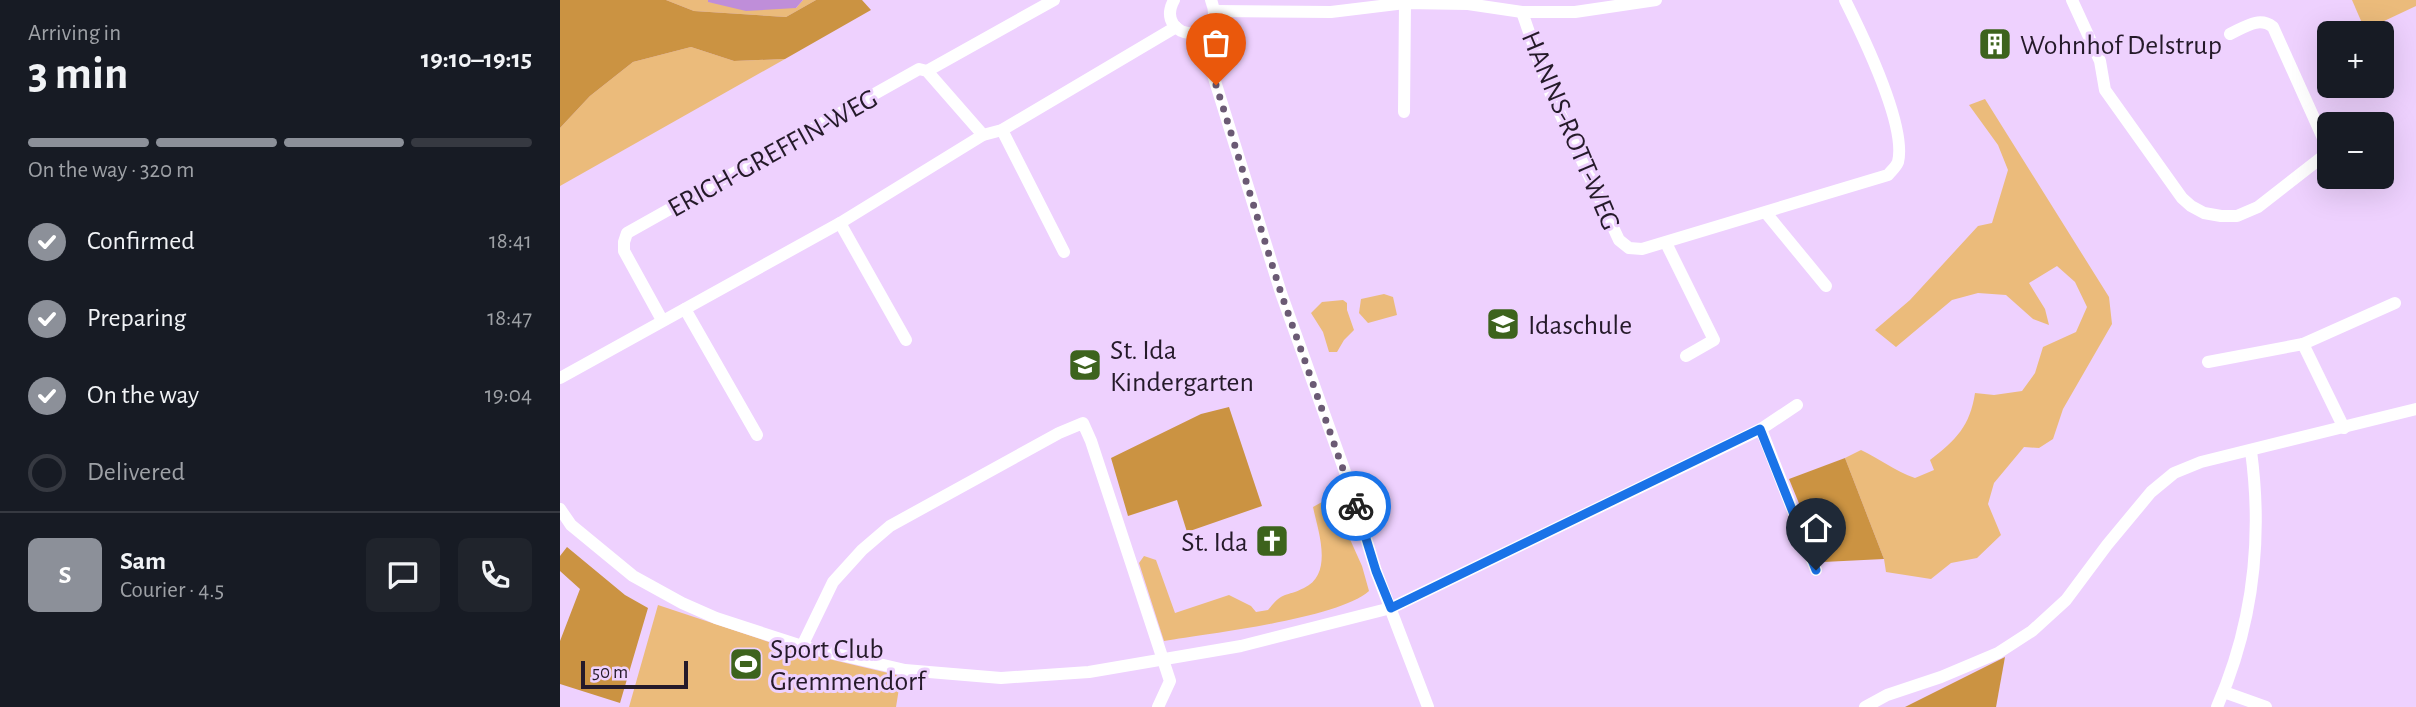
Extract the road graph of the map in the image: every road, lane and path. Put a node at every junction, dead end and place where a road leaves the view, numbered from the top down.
1 (1054, 0) edge
2 (1174, 0) edge
3 (1656, 0) edge
4 (1845, 0) edge
5 (2072, 0) edge
6 (1405, 3) junction
7 (1213, 5) edge
8 (1574, 6) edge
9 (1522, 12) junction
10 (1176, 27) junction
11 (1200, 33) junction
12 (2230, 34) dead end
13 (928, 71) junction
14 (1405, 112) dead end
15 (1002, 130) junction
16 (983, 135) junction
17 (1766, 213) junction
18 (840, 223) junction
19 (1666, 243) junction
20 (1064, 253) dead end
21 (1826, 286) dead end
22 (2395, 303) dead end
23 (685, 309) junction
24 (662, 320) junction
25 (906, 340) dead end
26 (2303, 344) junction
27 (1685, 356) dead end
28 (2208, 362) dead end
29 (560, 378) edge
30 (1797, 405) dead end
31 (2416, 409) edge
32 (2344, 428) junction
33 (1760, 429) junction
34 (757, 435) dead end
35 (2251, 451) junction
36 (560, 509) edge
37 (1816, 570) dead end
38 (1391, 608) junction
39 (802, 646) junction
40 (1164, 661) junction
41 (2224, 692) junction
42 (1158, 707) edge
43 (1429, 707) edge
44 (1869, 707) edge
45 (2217, 707) edge
46 (2266, 707) edge

1 - 13 street
2 - 10 street
3 - 8 street
4 - 17 street, HANNS-ROTT-WEG
5 - 12 street
6 - 7 street
6 - 9 street
6 - 14 street
7 - 11 street
8 - 9 street
9 - 19 street, HANNS-ROTT-WEG
10 - 11 street
10 - 15 street
11 - 38 street
13 - 16 street
13 - 24 street, ERICH-GREFFIN-WEG
15 - 16 street
15 - 20 street
16 - 18 street
17 - 19 street, HANNS-ROTT-WEG
17 - 21 street
18 - 23 street
18 - 25 street
19 - 27 street
22 - 26 street
23 - 24 street
23 - 34 street
24 - 29 street
26 - 28 street
26 - 32 street
30 - 33 street
31 - 32 street
32 - 35 street
33 - 37 street
33 - 38 street
35 - 41 street
35 - 44 street
36 - 39 street
38 - 40 street
38 - 43 street
39 - 40 street
39 - 40 street
40 - 42 street
41 - 45 street
41 - 46 street

